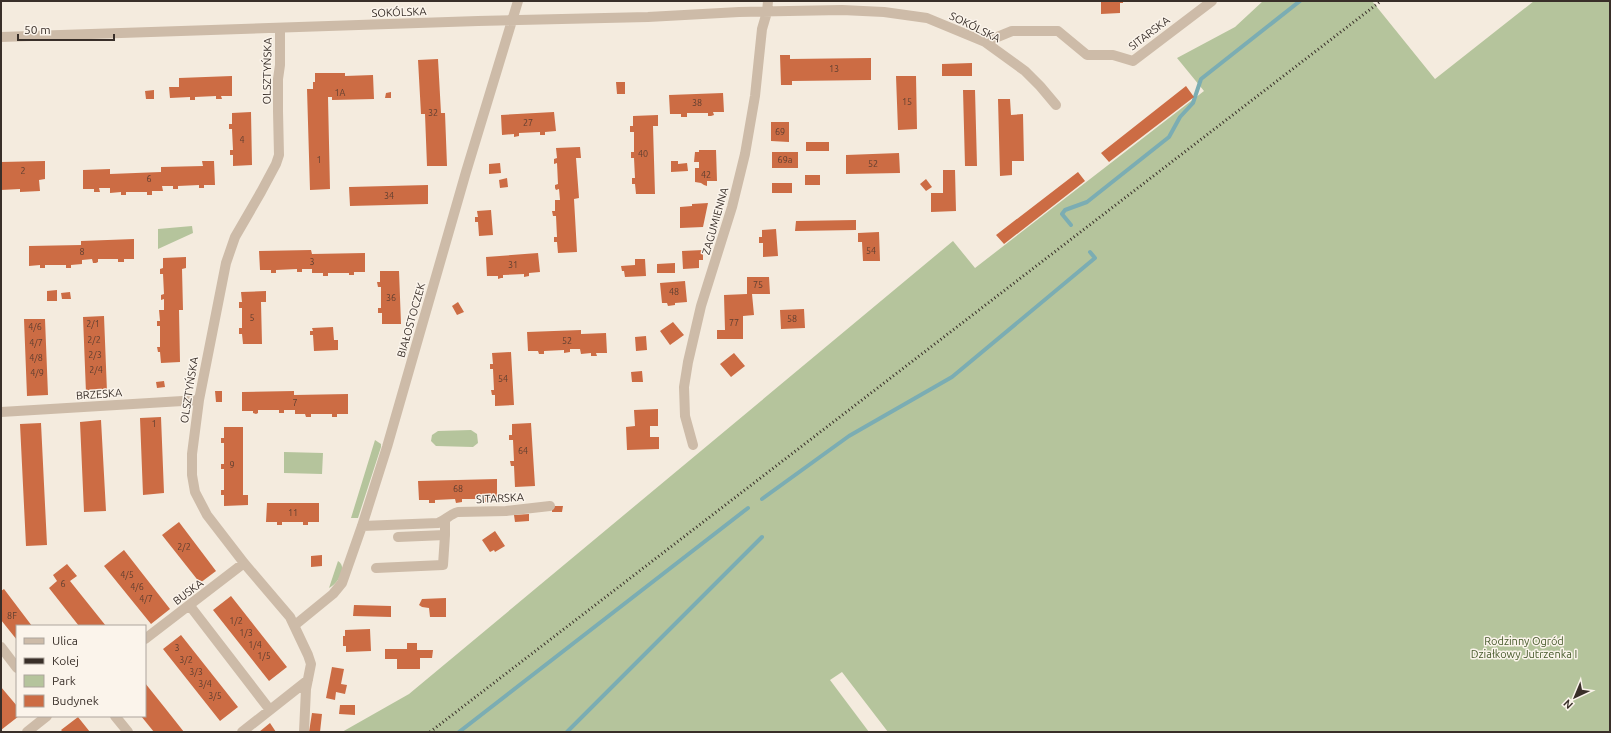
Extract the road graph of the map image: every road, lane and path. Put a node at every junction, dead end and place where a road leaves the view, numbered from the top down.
1 (518, 1) edge
2 (768, 1) edge
3 (1212, 1) edge
4 (767, 12) junction
5 (512, 20) junction
6 (280, 28) junction
7 (1, 38) edge
8 (985, 42) junction
9 (1056, 105) dead end
10 (199, 400) junction
11 (1, 412) edge
12 (693, 445) dead end
13 (550, 506) dead end
14 (448, 517) junction
15 (362, 526) junction
16 (445, 535) junction
17 (398, 538) dead end
18 (244, 563) junction
19 (376, 568) dead end
20 (190, 606) junction
21 (295, 625) junction
22 (146, 638) edge
23 (1, 648) edge
24 (16, 667) edge
25 (308, 680) junction
26 (270, 710) junction
27 (46, 717) edge
28 (116, 717) edge
29 (27, 732) edge
30 (128, 732) edge
31 (242, 732) edge
32 (304, 732) edge

1 - 5 street, BIAŁOSTOCZEK
2 - 4 street, ZAGUMIENNA
3 - 8 street, SITARSKA
4 - 5 street, SOKÓLSKA
4 - 8 street, SOKÓLSKA
4 - 12 street, ZAGUMIENNA
5 - 6 street, SOKÓLSKA
5 - 15 street, BIAŁOSTOCZEK
6 - 7 street, SOKÓLSKA
6 - 10 street, OLSZTYŃSKA
8 - 9 street, SOKÓLSKA
10 - 11 street, BRZESKA
10 - 18 street, OLSZTYŃSKA
13 - 14 street, SITARSKA
14 - 15 street, SITARSKA
14 - 16 street
15 - 21 street, BIAŁOSTOCZEK
16 - 17 street
16 - 19 street
18 - 20 street, BUSKA
18 - 21 street, OLSZTYŃSKA
20 - 22 street, BUSKA
20 - 26 street
21 - 25 street, OLSZTYŃSKA
23 - 24 street
25 - 26 street
25 - 32 street, OLSZTYŃSKA
26 - 31 street
27 - 29 street
28 - 30 street

